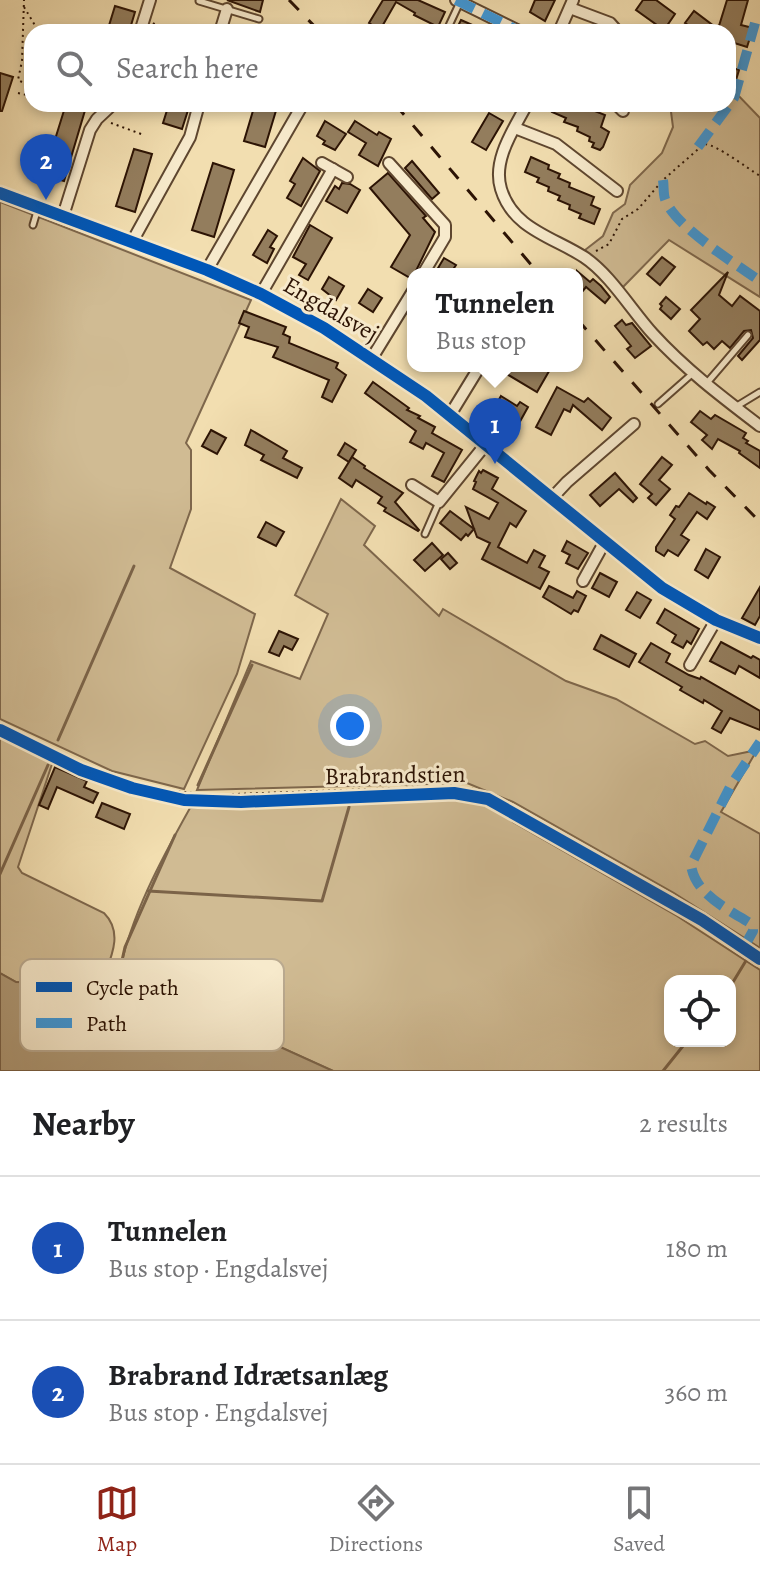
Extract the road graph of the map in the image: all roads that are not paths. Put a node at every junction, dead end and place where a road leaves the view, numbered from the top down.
1 (150, 0) edge
2 (199, 1) edge
3 (458, 1) edge
4 (571, 4) edge
5 (227, 9) junction
6 (259, 19) dead end
7 (143, 24) edge
8 (222, 24) edge
9 (449, 24) edge
10 (505, 24) edge
11 (562, 24) edge
12 (611, 24) edge
13 (104, 112) edge
14 (197, 112) edge
15 (298, 112) edge
16 (523, 112) edge
17 (515, 128) junction
18 (322, 163) dead end
19 (389, 163) dead end
20 (333, 169) junction
21 (347, 177) dead end
22 (617, 191) dead end
23 (0, 193) edge
24 (39, 207) junction
25 (63, 216) junction
26 (33, 225) dead end
27 (132, 242) junction
28 (427, 268) edge
29 (207, 270) junction
30 (261, 294) junction
31 (407, 301) edge
32 (748, 335) dead end
33 (372, 358) junction
34 (476, 372) edge
35 (692, 374) junction
36 (706, 384) junction
37 (760, 392) edge
38 (658, 404) dead end
39 (735, 407) junction
40 (450, 415) junction
41 (636, 422) dead end
42 (760, 426) edge
43 (486, 444) junction
44 (412, 485) dead end
45 (552, 498) junction
46 (439, 502) junction
47 (425, 534) dead end
48 (604, 543) junction
49 (583, 581) dead end
50 (716, 620) junction
51 (760, 638) edge
52 (690, 665) dead end

1 - 7 street
2 - 5 lane
3 - 9 lane
3 - 10 street
4 - 11 street
4 - 12 street
5 - 6 lane
5 - 8 street
13 - 25 street
14 - 27 street
15 - 29 street
16 - 17 street
17 - 22 street
17 - 35 street
18 - 20 street
19 - 28 street
20 - 21 street
20 - 30 street, Engdalsvej
23 - 24 street, Engdalsvej
24 - 25 street, Engdalsvej
24 - 26 lane
25 - 27 street, Engdalsvej
27 - 29 street, Engdalsvej
29 - 30 street, Engdalsvej
30 - 33 street, Engdalsvej
31 - 33 street, Engdalsvej
32 - 36 lane
33 - 40 street, Engdalsvej
34 - 40 street
35 - 36 street
35 - 38 lane
36 - 39 street
37 - 39 lane
39 - 42 street
40 - 43 street, Engdalsvej
41 - 45 street
43 - 45 street, Engdalsvej
43 - 46 street
44 - 46 street
45 - 48 street, Engdalsvej
46 - 47 lane
48 - 49 street
48 - 50 street, Engdalsvej
50 - 51 street, Engdalsvej
50 - 52 street

